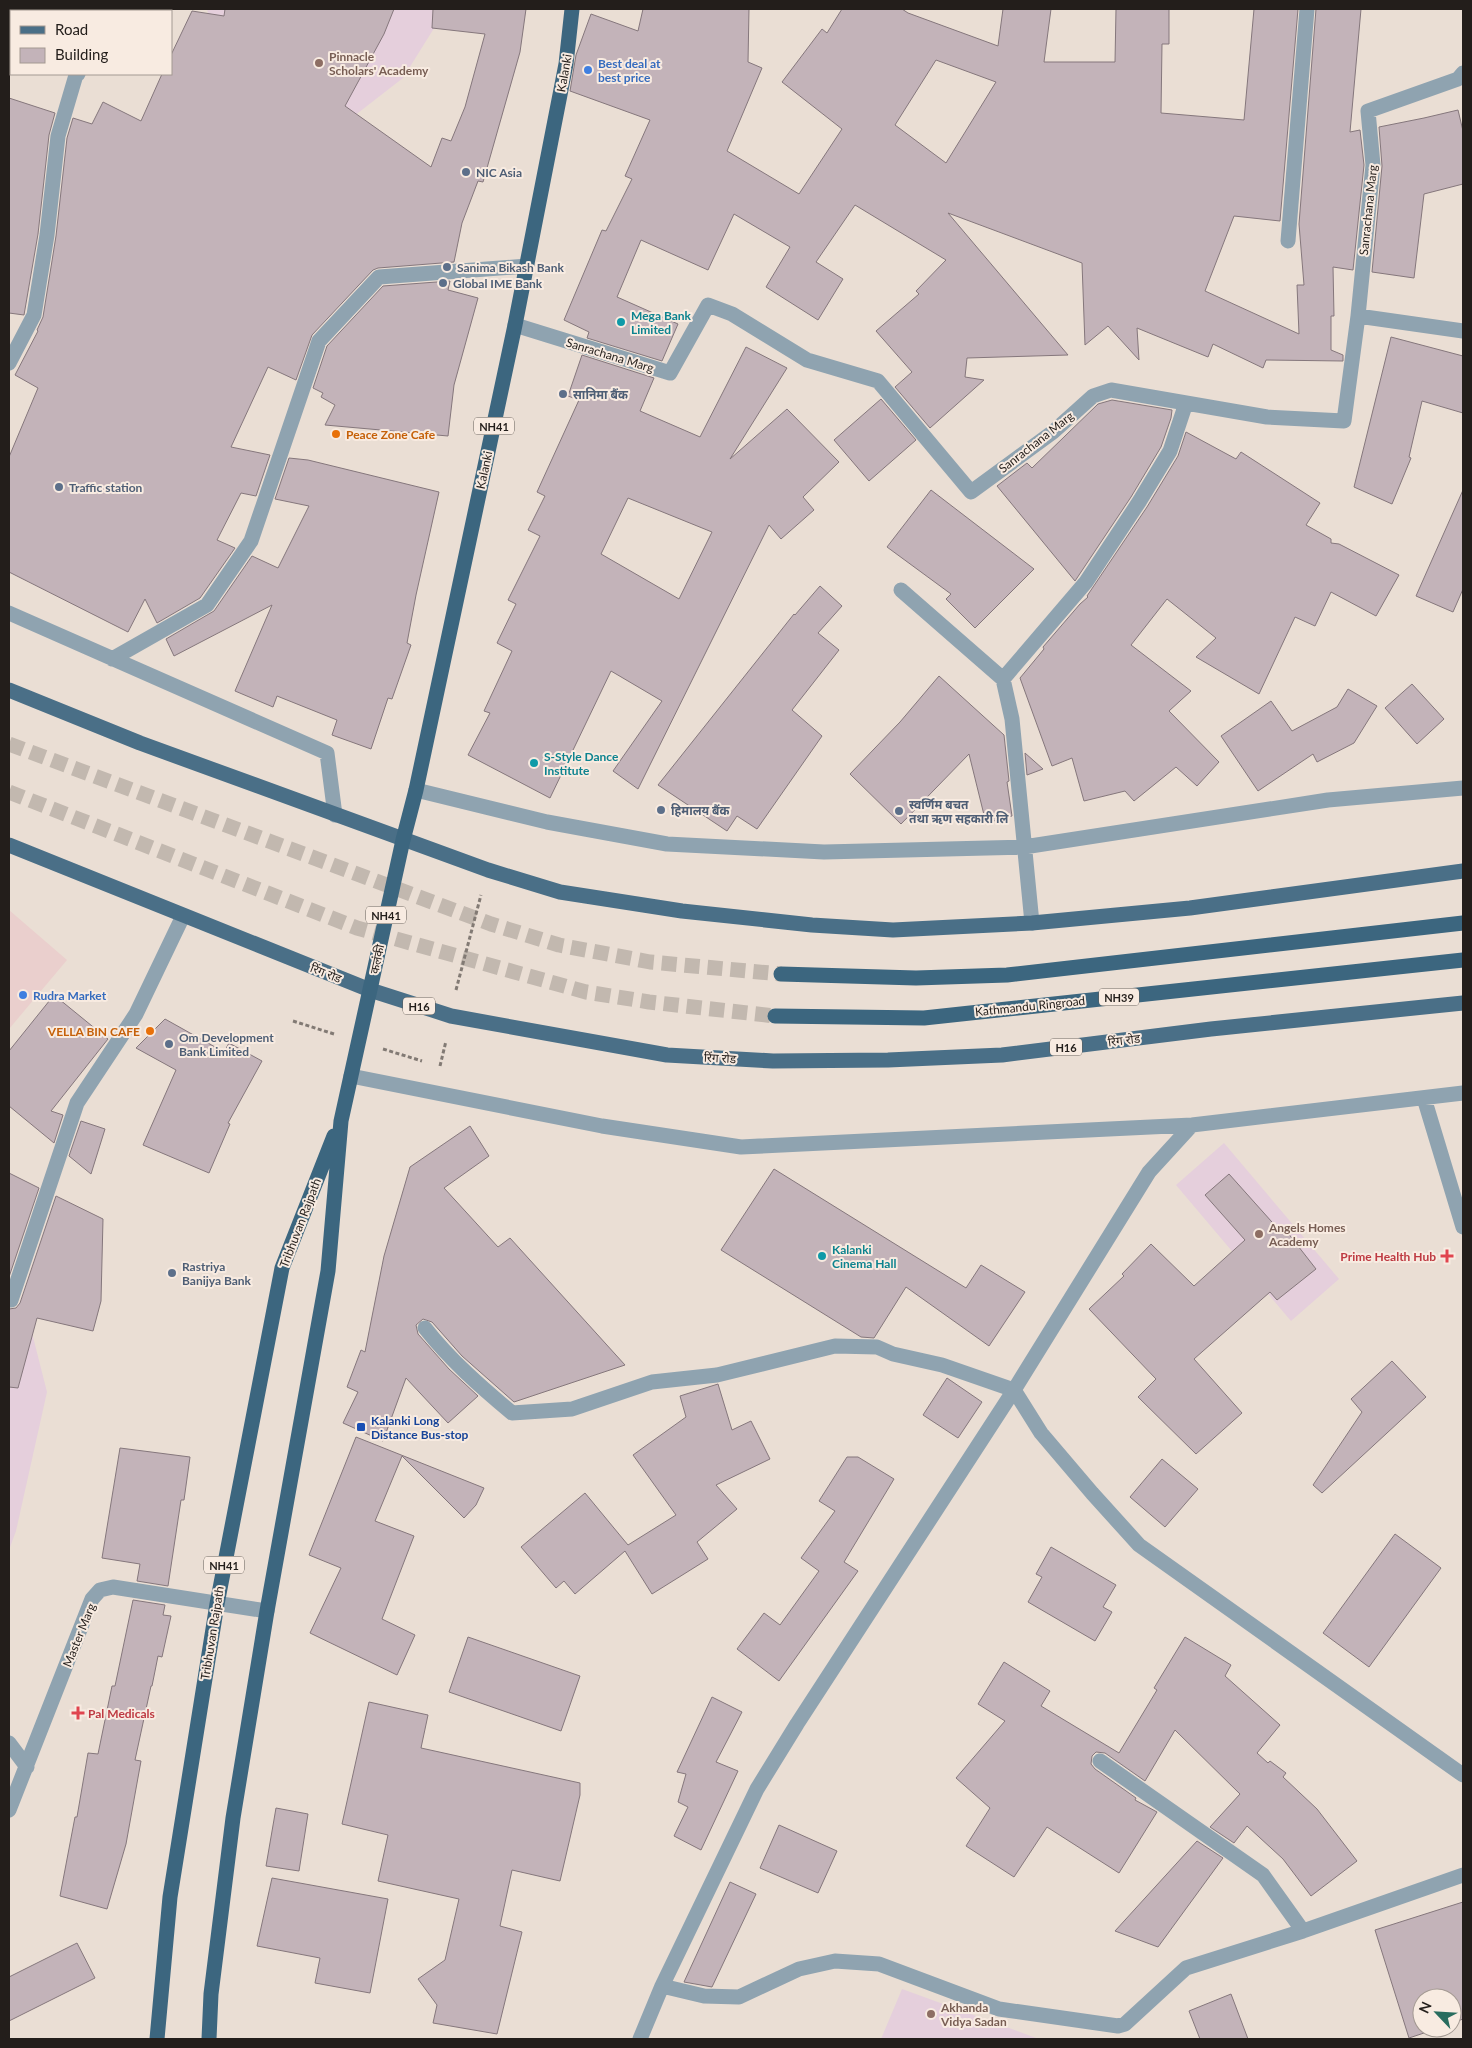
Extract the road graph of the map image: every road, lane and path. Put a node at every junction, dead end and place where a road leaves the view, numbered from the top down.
1 (572, 9) edge
2 (1307, 9) edge
3 (1463, 73) edge
4 (78, 75) edge
5 (1288, 241) dead end
6 (527, 266) junction
7 (1358, 316) junction
8 (515, 325) junction
9 (1463, 331) edge
10 (9, 363) edge
11 (1186, 403) junction
12 (902, 590) dead end
13 (9, 613) edge
14 (112, 659) junction
15 (1003, 679) junction
16 (9, 690) edge
17 (1463, 788) edge
18 (416, 790) junction
19 (335, 816) junction
20 (403, 840) junction
21 (9, 845) edge
22 (1024, 847) junction
23 (1463, 871) edge
24 (183, 916) junction
25 (1032, 923) junction
26 (1463, 923) edge
27 (1463, 960) edge
28 (781, 974) tunnel mouth
29 (370, 990) junction
30 (1463, 1003) edge
31 (775, 1016) tunnel mouth
32 (351, 1076) junction
33 (1463, 1093) edge
34 (1424, 1098) junction
35 (340, 1121) junction
36 (1192, 1125) junction
37 (1463, 1227) edge
38 (9, 1300) edge
39 (425, 1328) dead end
40 (1014, 1390) junction
41 (216, 1604) junction
42 (267, 1611) junction
43 (9, 1743) edge
44 (1100, 1761) dead end
45 (28, 1766) junction
46 (1463, 1775) edge
47 (9, 1810) edge
48 (1463, 1875) edge
49 (1303, 1931) junction
50 (662, 1986) junction
51 (157, 2039) edge
52 (209, 2039) edge
53 (640, 2039) edge

1 - 6 highway, Kalanki / NH41
2 - 5 street
3 - 7 street, Sanrachana Marg
4 - 10 street
6 - 8 highway, Kalanki / NH41
6 - 14 street
7 - 9 street
7 - 11 street, Sanrachana Marg
8 - 11 street, Sanrachana Marg
8 - 18 highway, Kalanki / NH41
11 - 15 street
12 - 15 street
13 - 14 street
14 - 19 street
15 - 22 street
16 - 19 main road
17 - 22 street
18 - 20 highway, Kalanki / NH41
18 - 22 street
19 - 20 main road
20 - 25 main road
20 - 29 highway, कलंकी / NH41
21 - 24 main road, रिंग रोड / H16
22 - 25 street
23 - 25 main road
24 - 29 main road, रिंग रोड / H16
24 - 38 street
26 - 28 highway
27 - 31 highway, Kathmandu Ringroad / NH39
29 - 30 main road, रिंग रोड / H16
29 - 32 highway, Tribhuvan Rajpath / NH41
32 - 35 highway, Tribhuvan Rajpath / NH41
32 - 36 street
33 - 34 street
34 - 36 street
34 - 37 street
35 - 41 highway, Tribhuvan Rajpath / NH41
35 - 42 highway, Tribhuvan Rajpath / NH41
36 - 40 street
39 - 40 street
40 - 46 street
40 - 50 street
41 - 42 street, Master Marg
41 - 45 street, Master Marg
41 - 51 highway, Tribhuvan Rajpath / NH41
42 - 52 highway, Tribhuvan Rajpath / NH41
43 - 45 street
44 - 49 street
45 - 47 street, Master Marg
48 - 49 street
49 - 50 street
50 - 53 street

